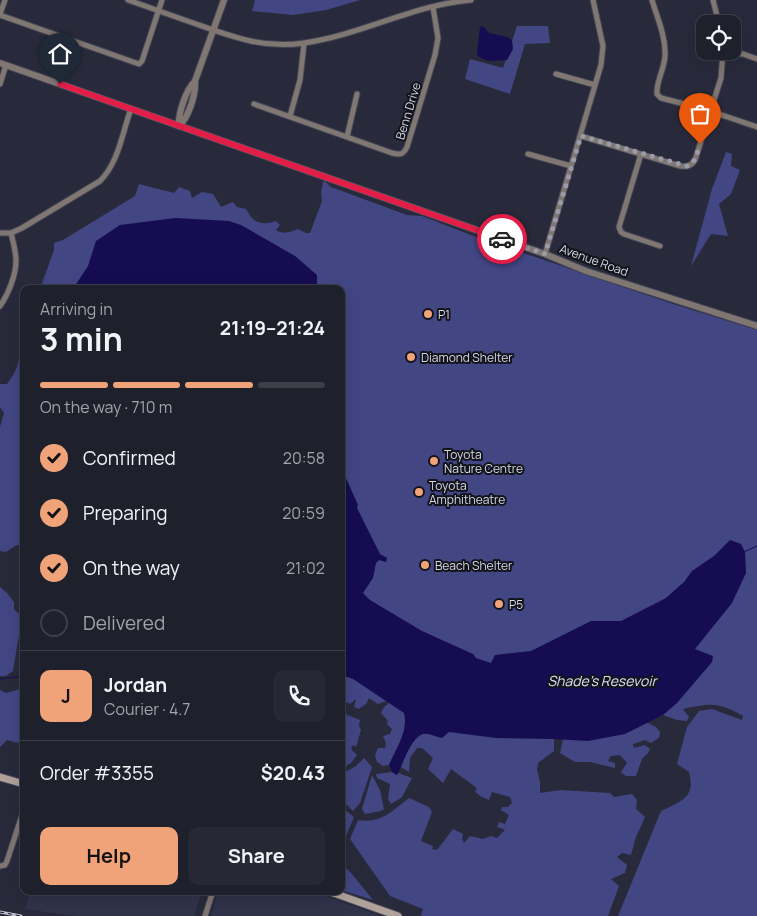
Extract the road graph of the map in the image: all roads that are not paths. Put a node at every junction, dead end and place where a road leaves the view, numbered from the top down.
1 (5, 0) edge
2 (128, 0) edge
3 (162, 0) edge
4 (224, 0) edge
5 (470, 0) edge
6 (593, 0) edge
7 (652, 0) edge
8 (713, 0) edge
9 (433, 7) junction
10 (159, 11) junction
11 (0, 15) edge
12 (717, 15) edge
13 (213, 30) junction
14 (304, 44) junction
15 (741, 54) edge
16 (722, 60) edge
17 (757, 60) edge
18 (3, 64) edge
19 (556, 74) dead end
20 (0, 84) edge
21 (596, 85) junction
22 (357, 94) dead end
23 (254, 104) dead end
24 (131, 109) junction
25 (711, 111) junction
26 (290, 116) junction
27 (179, 126) junction
28 (757, 127) edge
29 (581, 136) junction
30 (347, 137) junction
31 (528, 154) dead end
32 (641, 154) junction
33 (572, 166) junction
34 (0, 233) edge
35 (11, 233) junction
36 (660, 246) dead end
37 (545, 254) junction
38 (0, 306) edge
39 (757, 326) edge
40 (0, 777) edge
41 (20, 783) edge
42 (20, 821) edge
43 (0, 866) edge
44 (212, 895) edge
45 (339, 895) edge
46 (205, 916) edge
47 (398, 916) edge

1 - 11 street
2 - 10 street
3 - 10 street
4 - 13 street
5 - 9 street
6 - 21 street
7 - 25 street
8 - 12 street
9 - 14 street
9 - 30 street, Benn Drive
10 - 11 street
10 - 13 street
13 - 14 street
13 - 27 street
14 - 26 street
15 - 17 street
16 - 25 street
18 - 20 street
18 - 24 street, Avenue Road
19 - 21 street
21 - 29 street
22 - 30 street
23 - 26 street, Benn Drive
24 - 27 street, Avenue Road
24 - 35 street
25 - 28 street
25 - 32 street
26 - 30 street, Benn Drive
27 - 37 street, Avenue Road
29 - 32 street
29 - 33 street
31 - 33 street
32 - 36 street
33 - 37 street
34 - 35 street
35 - 38 street
37 - 39 street, Avenue Road
40 - 41 main road
42 - 43 street
44 - 46 street
45 - 47 main road

